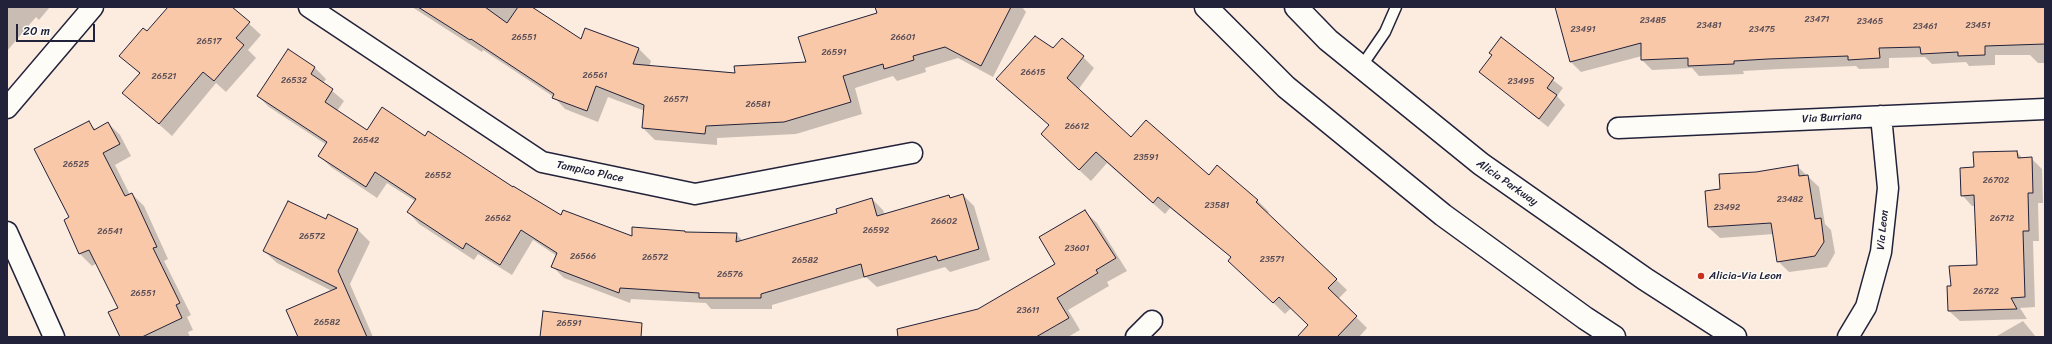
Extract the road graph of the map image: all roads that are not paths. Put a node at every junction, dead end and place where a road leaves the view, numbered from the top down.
1 (93, 7) edge
2 (309, 7) edge
3 (1206, 7) edge
4 (1296, 7) edge
5 (1396, 7) edge
6 (1361, 67) junction
7 (7, 108) edge
8 (2045, 109) edge
9 (1882, 116) junction
10 (1618, 128) dead end
11 (912, 153) dead end
12 (7, 232) edge
13 (1152, 320) dead end
14 (54, 337) edge
15 (1136, 337) edge
16 (1614, 337) edge
17 (1735, 337) edge
18 (1848, 337) edge

1 - 7 street
2 - 11 street, Tampico Place
3 - 16 main road
4 - 6 main road, Alicia Parkway
5 - 6 lane
6 - 17 main road, Alicia Parkway
8 - 9 street, Via Burriana
9 - 10 street, Via Burriana
9 - 18 street, Via Leon
12 - 14 street
13 - 15 street

